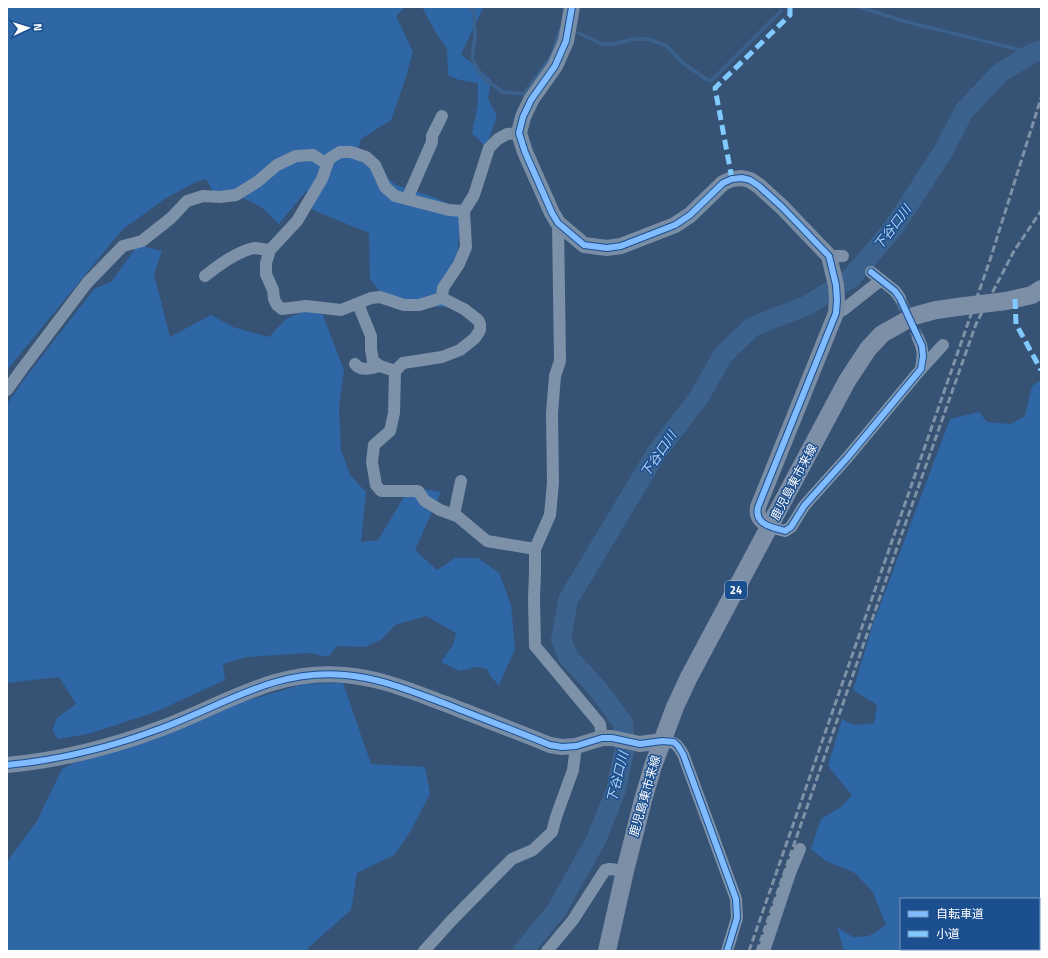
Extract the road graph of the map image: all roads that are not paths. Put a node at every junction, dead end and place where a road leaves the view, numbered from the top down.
1 (572, 7) edge
2 (442, 116) dead end
3 (519, 133) junction
4 (327, 164) junction
5 (407, 199) junction
6 (464, 211) junction
7 (558, 223) junction
8 (270, 250) junction
9 (871, 272) dead end
10 (205, 276) dead end
11 (881, 280) junction
12 (1041, 290) edge
13 (442, 298) junction
14 (900, 298) tunnel mouth
15 (358, 304) junction
16 (837, 306) junction
17 (918, 338) tunnel mouth
18 (942, 345) dead end
19 (355, 364) dead end
20 (380, 366) junction
21 (921, 369) junction
22 (395, 371) junction
23 (7, 390) edge
24 (460, 481) dead end
25 (454, 515) junction
26 (770, 527) junction
27 (535, 549) junction
28 (607, 738) junction
29 (662, 741) junction
30 (576, 746) junction
31 (7, 765) edge
32 (800, 849) dead end
33 (625, 871) junction
34 (424, 951) edge
35 (546, 951) edge
36 (607, 951) edge
37 (727, 951) edge
38 (764, 951) edge

1 - 3 street
2 - 5 street
3 - 6 street
3 - 7 street
4 - 5 street
4 - 8 street
4 - 23 street
5 - 6 street
6 - 13 street
7 - 16 street
7 - 27 street
8 - 10 street
8 - 15 street
9 - 11 street
11 - 14 street
11 - 16 street
12 - 26 main road, 鹿児島東市来線 / 24, bridge
13 - 15 street
13 - 22 street
15 - 20 street
16 - 26 street
17 - 21 street
18 - 21 street
19 - 20 street
20 - 22 street
21 - 26 street
22 - 25 street
24 - 25 street
25 - 27 street
26 - 29 main road, 鹿児島東市来線 / 24
27 - 28 street
28 - 29 street
28 - 30 street
29 - 33 main road, 鹿児島東市来線 / 24
29 - 37 street
30 - 31 street
30 - 34 street
32 - 38 street
33 - 35 street
33 - 36 main road, 鹿児島東市来線 / 24

